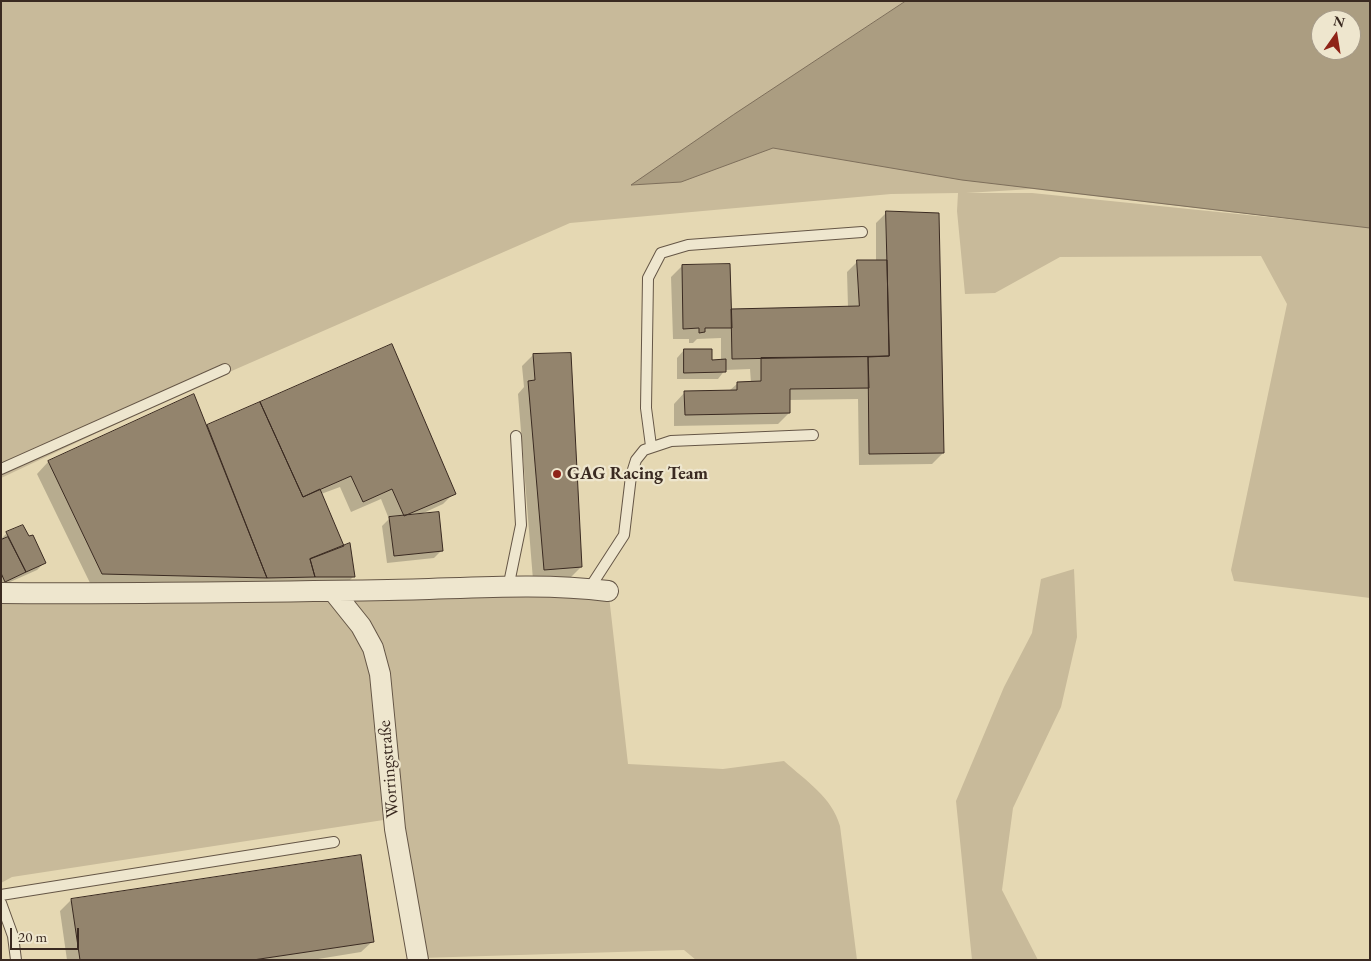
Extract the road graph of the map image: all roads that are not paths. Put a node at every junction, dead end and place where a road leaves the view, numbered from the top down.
1 (862, 232) dead end
2 (225, 369) dead end
3 (813, 435) dead end
4 (516, 436) dead end
5 (652, 446) junction
6 (1, 469) edge
7 (508, 588) junction
8 (599, 590) joint
9 (333, 591) junction
10 (1, 593) edge
11 (334, 842) dead end
12 (1, 895) edge
13 (1, 903) edge
14 (16, 960) edge
15 (418, 960) edge

1 - 5 lane
2 - 6 lane
3 - 5 lane
4 - 7 lane
5 - 8 lane
7 - 8 street
7 - 9 street
9 - 10 street
9 - 15 street, Worringstraße
11 - 12 lane
13 - 14 lane

